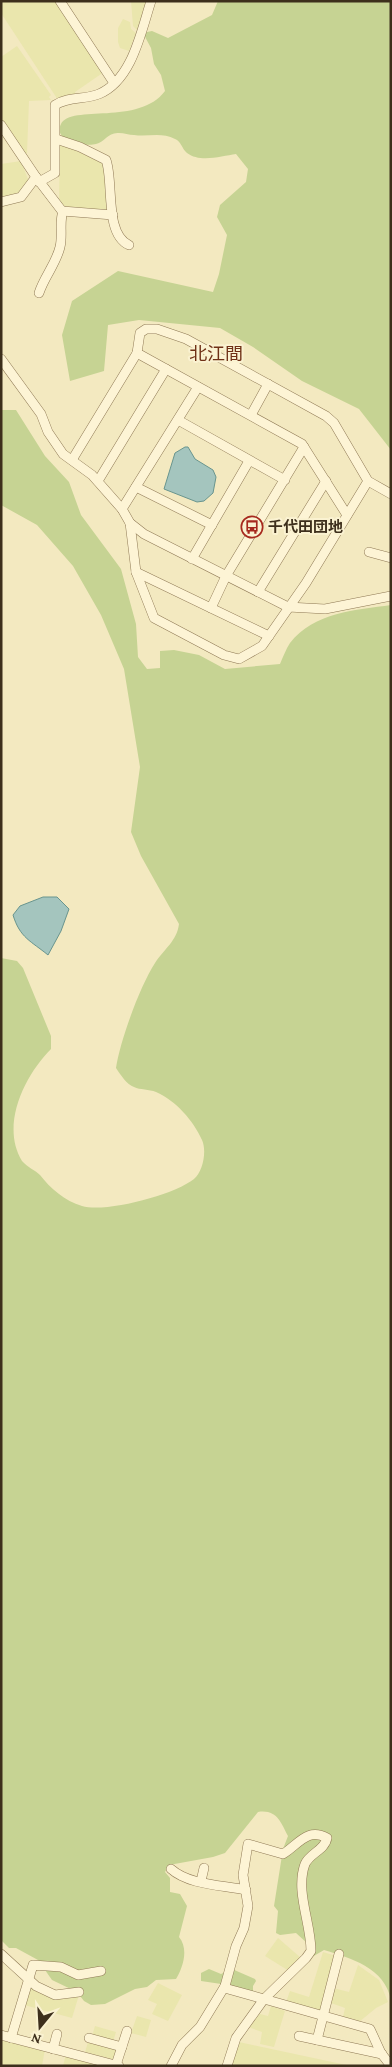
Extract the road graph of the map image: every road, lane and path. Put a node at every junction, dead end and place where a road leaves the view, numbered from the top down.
1 (60, 1) edge
2 (151, 1) edge
3 (114, 83) junction
4 (1, 125) edge
5 (56, 139) junction
6 (38, 180) junction
7 (1, 202) edge
8 (63, 212) junction
9 (113, 215) junction
10 (129, 245) dead end
11 (39, 293) dead end
12 (137, 353) junction
13 (1, 359) edge
14 (166, 369) junction
15 (268, 384) junction
16 (198, 386) junction
17 (251, 416) junction
18 (178, 420) junction
19 (304, 447) junction
20 (72, 460) junction
21 (249, 461) junction
22 (284, 480) junction
23 (98, 481) junction
24 (326, 481) junction
25 (368, 481) junction
26 (136, 487) junction
27 (391, 494) edge
28 (122, 509) junction
29 (347, 515) junction
30 (130, 523) junction
31 (212, 525) junction
32 (369, 552) dead end
33 (391, 558) edge
34 (192, 559) junction
35 (136, 572) junction
36 (226, 576) junction
37 (258, 592) junction
38 (391, 596) edge
39 (288, 607) junction
40 (211, 608) junction
41 (269, 636) junction
42 (204, 1868) dead end
43 (171, 1869) dead end
44 (201, 1881) junction
45 (246, 1890) junction
46 (1, 1954) edge
47 (339, 1954) dead end
48 (101, 1972) dead end
49 (28, 1979) junction
50 (225, 1986) junction
51 (79, 1992) dead end
52 (264, 1999) junction
53 (323, 2015) junction
54 (127, 2031) dead end
55 (57, 2034) dead end
56 (1, 2035) edge
57 (298, 2036) dead end
58 (11, 2038) junction
59 (89, 2038) dead end
60 (316, 2040) junction
61 (122, 2047) junction
62 (53, 2049) junction
63 (382, 2054) junction
64 (118, 2065) edge
65 (171, 2066) edge
66 (227, 2066) edge
67 (391, 2066) edge

1 - 3 street
2 - 3 street
3 - 5 street
4 - 6 street
5 - 6 street
5 - 9 street
6 - 7 street
6 - 8 street
8 - 9 street
8 - 11 street
9 - 10 street
12 - 14 street
12 - 15 street
12 - 20 street
13 - 20 street
14 - 16 street
14 - 23 street
15 - 17 street
15 - 25 street
16 - 17 street
16 - 18 street
17 - 19 street
18 - 21 street
18 - 26 street
19 - 22 street
19 - 24 street
20 - 23 street
21 - 22 street
21 - 31 street
22 - 36 street
23 - 28 street
24 - 29 street
24 - 37 street
25 - 27 street
25 - 29 street
26 - 28 street
26 - 31 street
28 - 30 street
29 - 39 street
30 - 34 street
30 - 35 street
31 - 34 street
32 - 33 street
34 - 36 street
35 - 40 street
35 - 41 street
36 - 37 street
36 - 40 street
37 - 39 street
38 - 39 street
39 - 41 street
40 - 41 street
42 - 44 street
43 - 44 street
44 - 45 street
45 - 50 street
45 - 52 street
46 - 49 street
47 - 53 street
48 - 49 street
49 - 51 street
49 - 58 street
50 - 52 street
50 - 65 street
52 - 53 street
52 - 66 street
53 - 60 street
53 - 63 street
54 - 61 street
55 - 62 street
56 - 58 street
57 - 60 street
58 - 62 street
59 - 61 street
60 - 63 street
61 - 64 street
62 - 64 street
63 - 67 street

